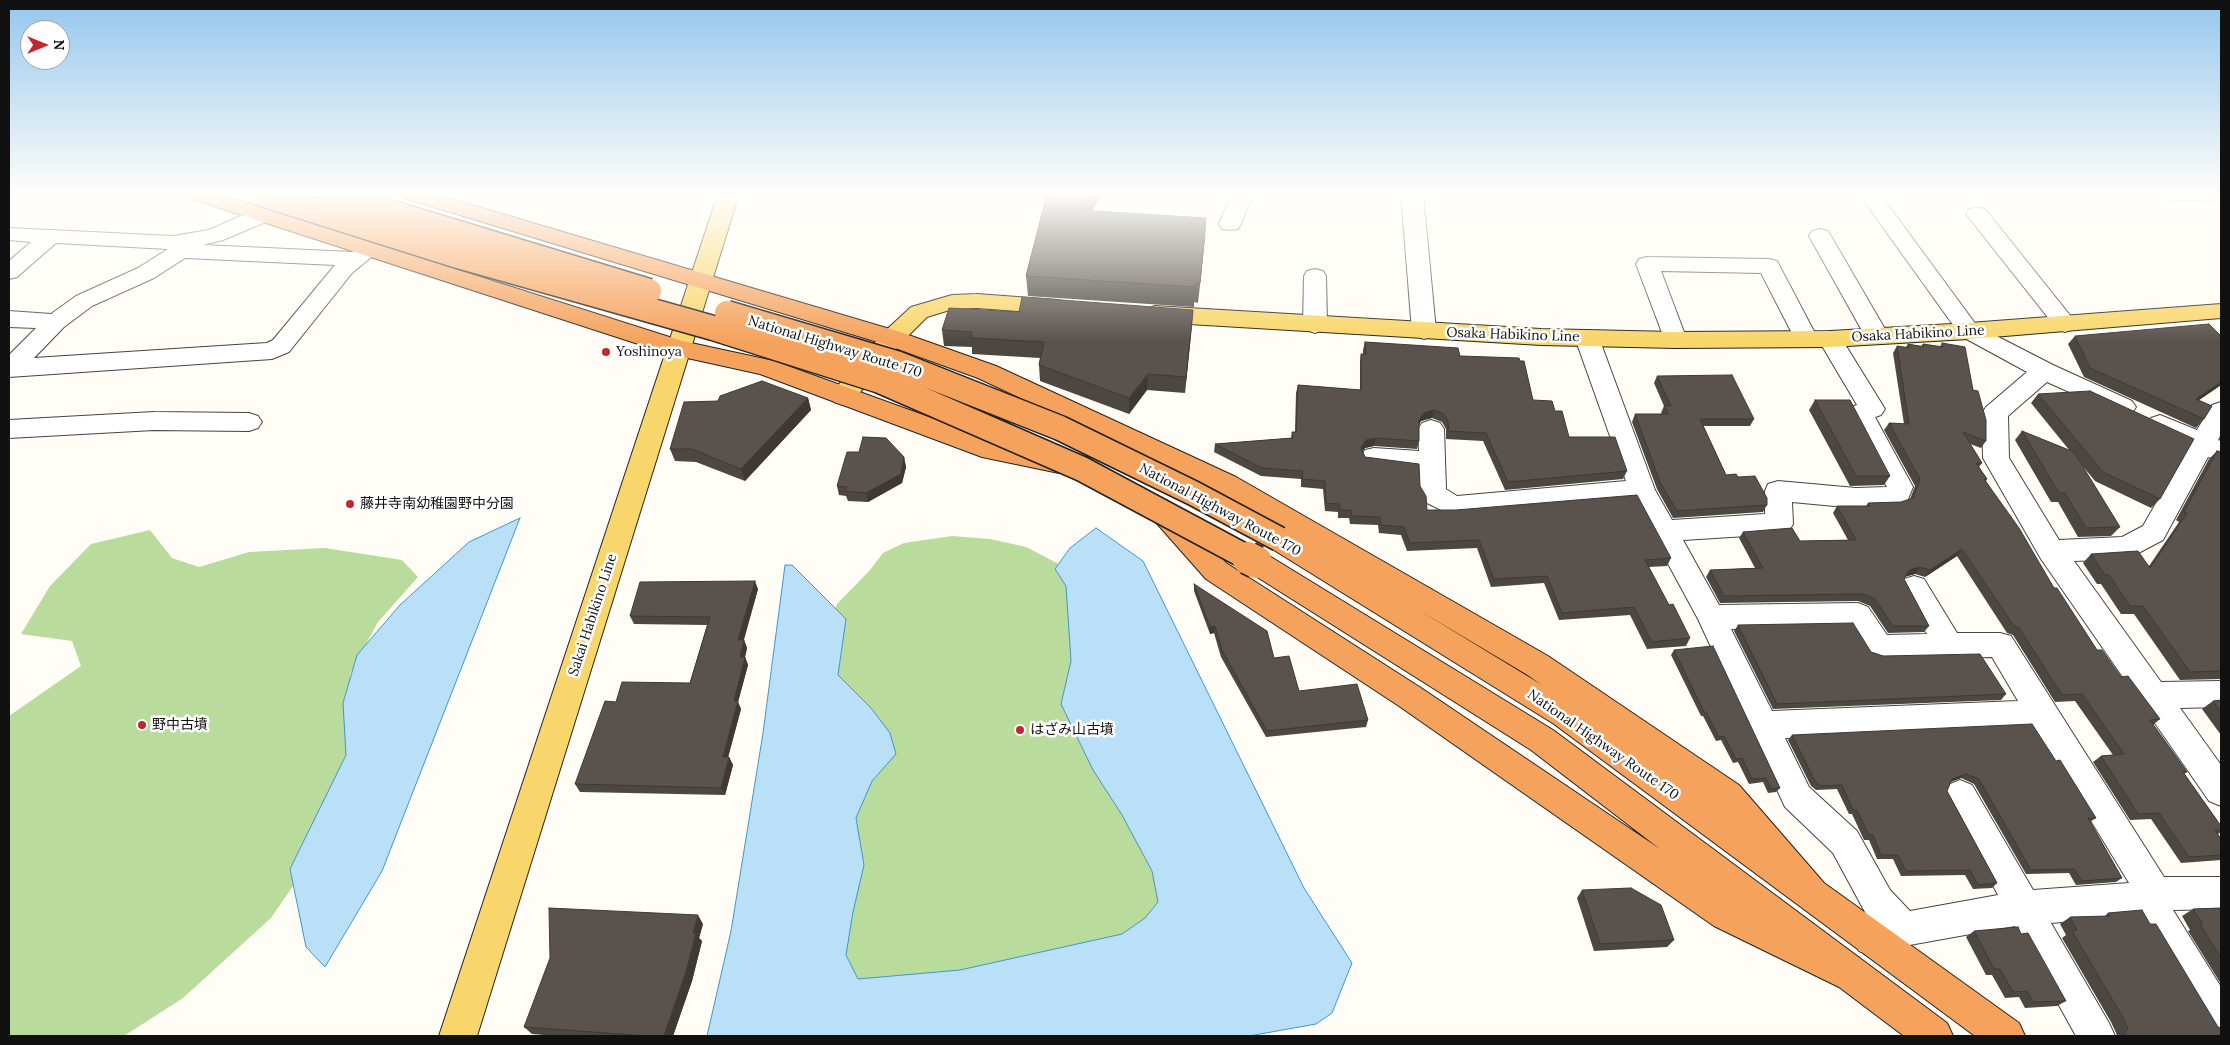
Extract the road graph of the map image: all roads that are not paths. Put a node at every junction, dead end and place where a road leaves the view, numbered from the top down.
1 (43, 243) edge
2 (169, 243) edge
3 (195, 243) edge
4 (338, 243) edge
5 (407, 243) edge
6 (484, 243) edge
7 (571, 243) edge
8 (713, 243) edge
9 (1416, 243) edge
10 (1824, 243) edge
11 (1905, 243) edge
12 (2000, 243) edge
13 (189, 245) junction
14 (363, 255) junction
15 (9, 272) edge
16 (1315, 276) dead end
17 (700, 282) junction
18 (1077, 308) edge
19 (2221, 311) edge
20 (1136, 312) edge
21 (9, 319) edge
22 (56, 322) junction
23 (2065, 324) junction
24 (1315, 326) junction
25 (1424, 331) junction
26 (1969, 331) junction
27 (1877, 336) junction
28 (892, 338) junction
29 (1588, 338) junction
30 (1818, 339) junction
31 (1676, 340) junction
32 (678, 348) junction
33 (10, 369) edge
34 (2044, 371) junction
35 (843, 396) junction
36 (2221, 411) edge
37 (249, 422) dead end
38 (9, 428) edge
39 (1431, 429) dead end
40 (2212, 448) edge
41 (1374, 457) edge
42 (1432, 461) junction
43 (1642, 490) junction
44 (1664, 530) junction
45 (2051, 550) junction
46 (1914, 587) dead end
47 (1711, 618) junction
48 (1949, 644) junction
49 (2221, 694) edge
50 (2154, 695) junction
51 (2042, 713) junction
52 (1763, 725) junction
53 (2221, 791) edge
54 (1960, 796) dead end
55 (1811, 893) junction
56 (2221, 893) edge
57 (2150, 896) junction
58 (2023, 908) junction
59 (1888, 934) junction
60 (1846, 971) junction
61 (2220, 1019) dead end
62 (458, 1036) edge
63 (1934, 1036) edge
64 (2006, 1036) edge
65 (2096, 1036) edge

1 - 15 street
2 - 13 street
3 - 13 street
4 - 14 highway
5 - 60 highway, National Highway Route 170, bridge
6 - 55 highway, National Highway Route 170, bridge
7 - 17 highway
8 - 17 main road, Sakai Habikino Line
9 - 25 street
10 - 27 street
11 - 26 street
12 - 23 street
13 - 14 street
13 - 22 street
14 - 32 highway
14 - 33 street
16 - 24 street
17 - 28 highway
17 - 32 main road, Sakai Habikino Line
18 - 28 main road
19 - 23 main road, Osaka Habikino Line
20 - 24 main road, Osaka Habikino Line
21 - 22 street
22 - 33 street
23 - 26 main road, Osaka Habikino Line
24 - 25 main road, Osaka Habikino Line
25 - 29 main road, Osaka Habikino Line
26 - 27 main road, Osaka Habikino Line
26 - 34 street
27 - 30 main road, Osaka Habikino Line
28 - 35 main road
28 - 55 highway
29 - 31 main road, Osaka Habikino Line
29 - 43 street
30 - 31 main road, Osaka Habikino Line
30 - 31 street
30 - 44 street
32 - 35 highway
32 - 62 main road, Sakai Habikino Line
34 - 40 street
34 - 45 street
35 - 60 highway
36 - 40 street
37 - 38 street
39 - 42 street
40 - 45 street
41 - 42 street
42 - 43 street
43 - 44 street
44 - 47 street
45 - 50 street
46 - 48 street
47 - 48 street
47 - 52 street
48 - 51 street
49 - 50 street
50 - 53 street
51 - 52 street
51 - 57 street
52 - 59 street
54 - 58 street
55 - 59 highway, National Highway Route 170
56 - 57 street
57 - 58 street
57 - 61 street
58 - 59 street
58 - 65 street
59 - 64 highway, National Highway Route 170
60 - 63 highway, National Highway Route 170

